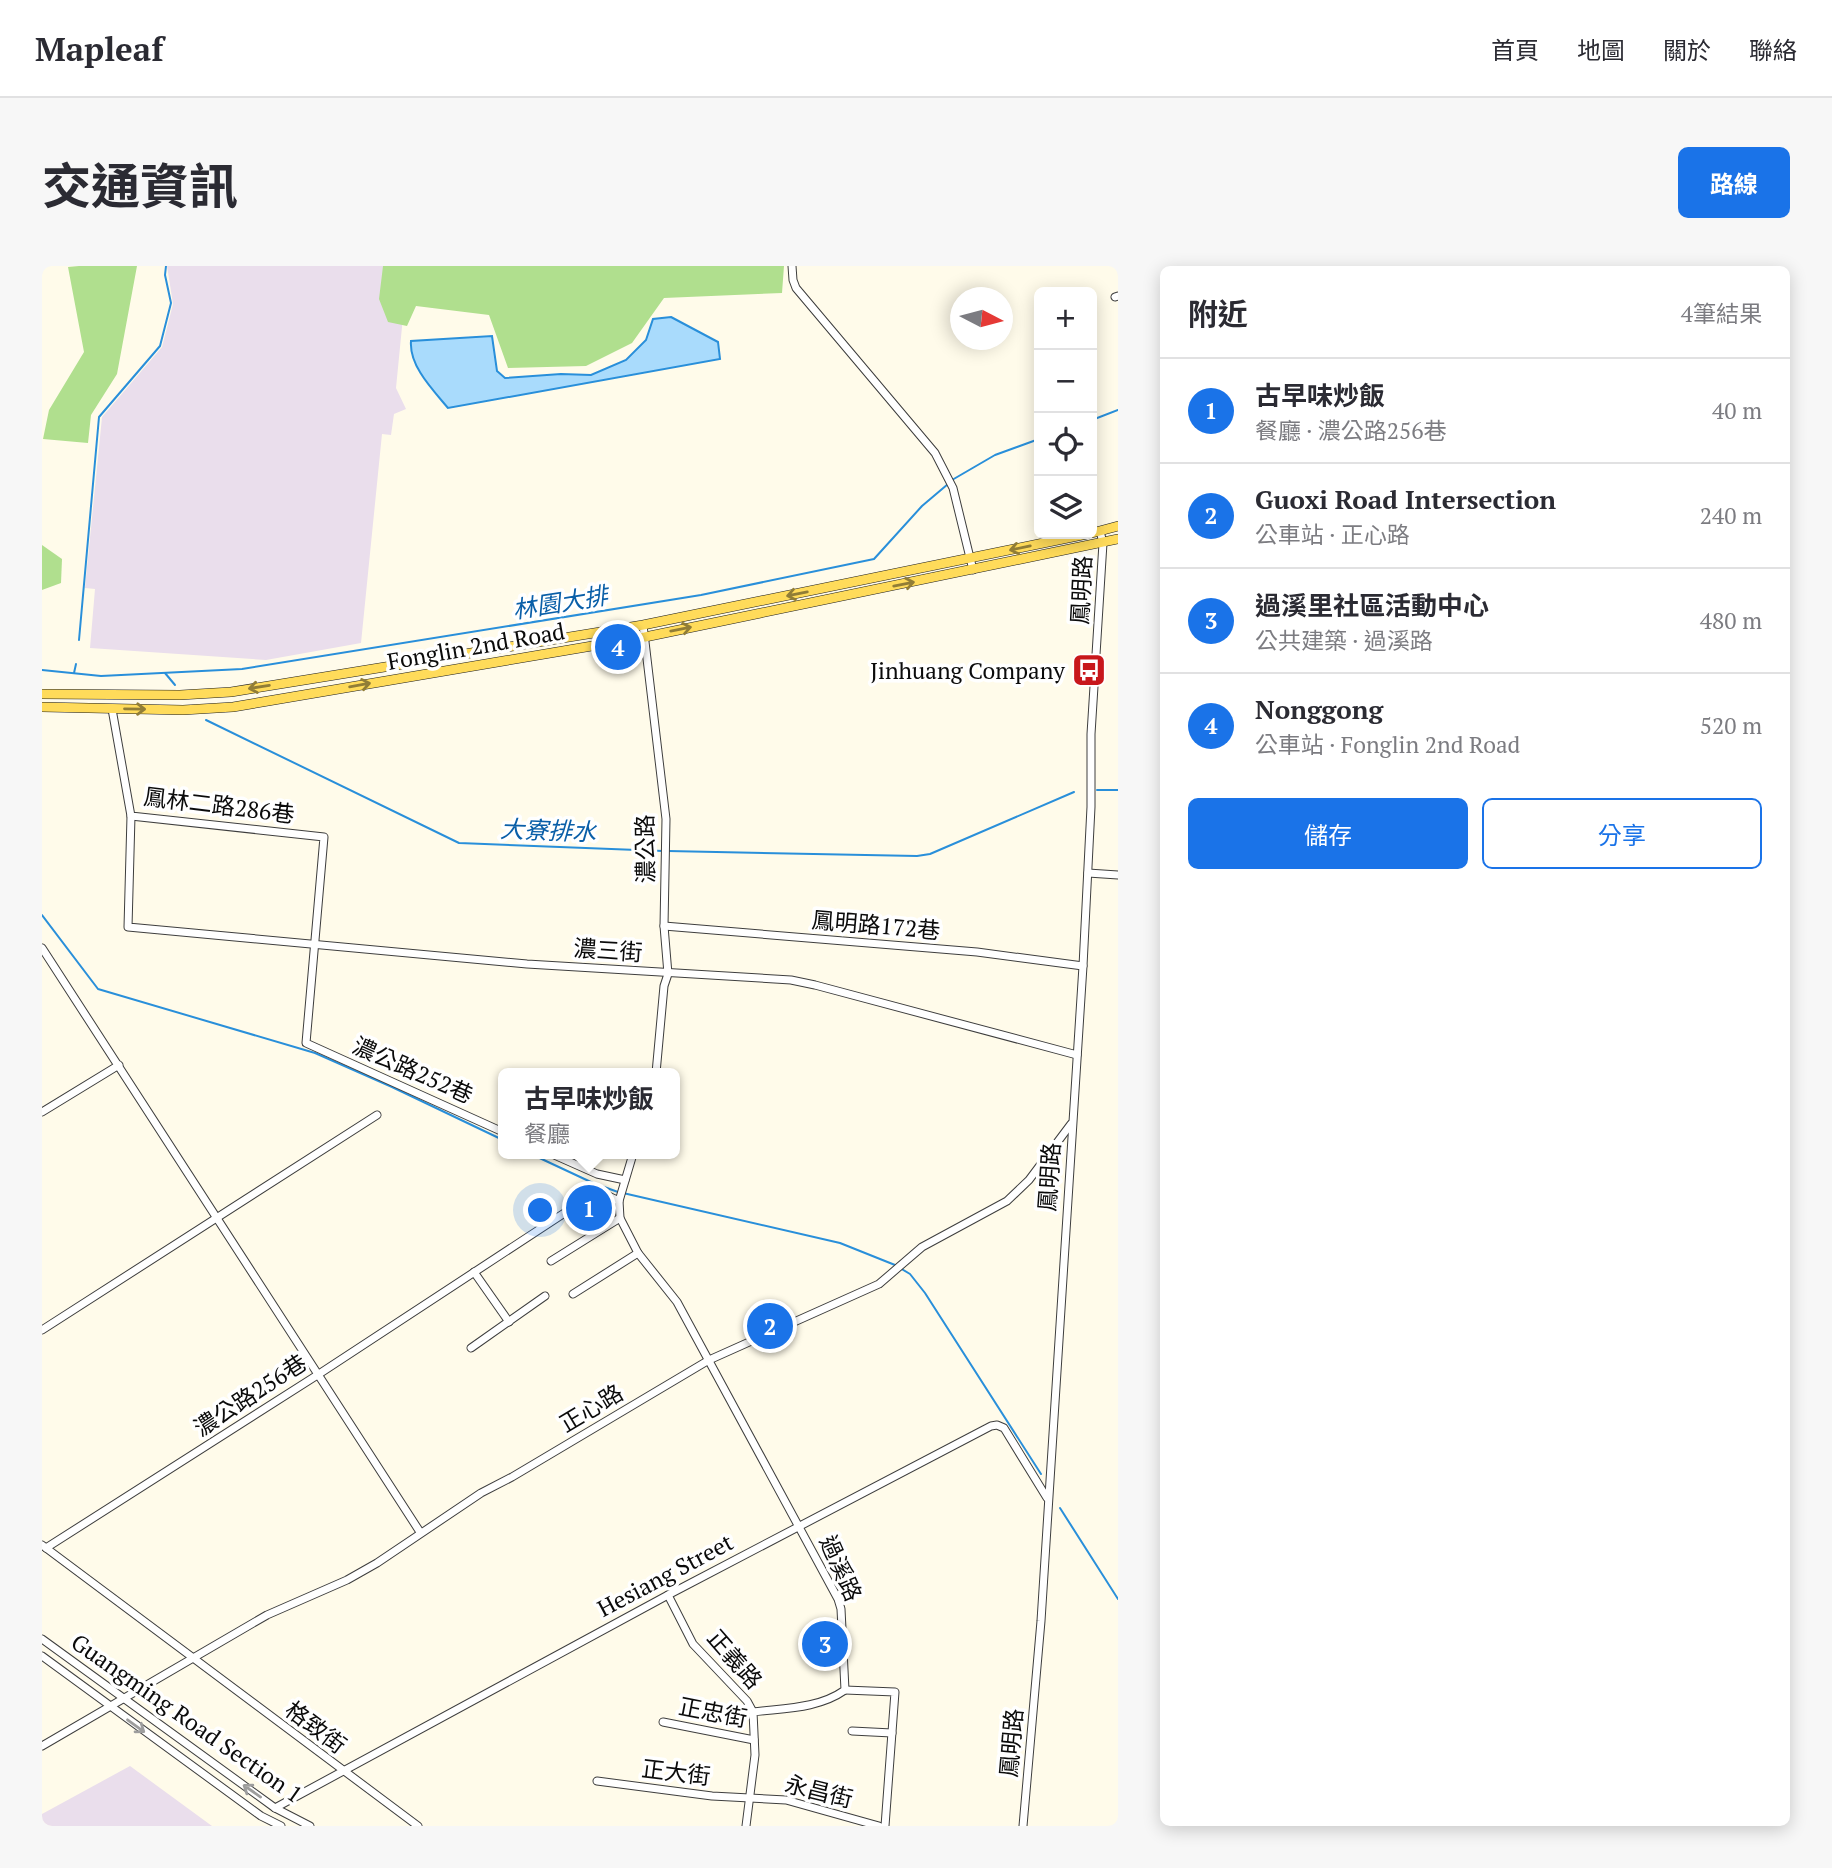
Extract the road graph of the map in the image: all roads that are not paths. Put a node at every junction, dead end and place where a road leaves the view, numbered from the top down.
1 (792, 266) edge
2 (1118, 526) edge
3 (1097, 531) edge
4 (1097, 536) edge
5 (1061, 539) edge
6 (1118, 539) edge
7 (1103, 543) junction
8 (970, 559) junction
9 (973, 570) junction
10 (643, 625) junction
11 (645, 637) junction
12 (42, 694) edge
13 (42, 708) edge
14 (112, 709) junction
15 (131, 816) junction
16 (1088, 873) junction
17 (1118, 875) edge
18 (664, 926) junction
19 (315, 946) junction
20 (42, 948) edge
21 (1083, 966) junction
22 (668, 974) junction
23 (1077, 1055) junction
24 (119, 1065) junction
25 (656, 1068) edge
26 (42, 1112) edge
27 (377, 1115) dead end
28 (1072, 1123) junction
29 (498, 1130) edge
30 (563, 1159) edge
31 (631, 1159) edge
32 (625, 1180) junction
33 (621, 1195) junction
34 (218, 1217) junction
35 (620, 1219) junction
36 (638, 1253) junction
37 (551, 1261) dead end
38 (474, 1272) junction
39 (573, 1294) dead end
40 (545, 1296) dead end
41 (509, 1322) junction
42 (42, 1330) edge
43 (471, 1348) dead end
44 (709, 1360) junction
45 (319, 1374) junction
46 (1047, 1498) junction
47 (800, 1527) junction
48 (420, 1532) junction
49 (44, 1547) edge
50 (668, 1595) junction
51 (42, 1639) edge
52 (42, 1656) edge
53 (192, 1658) junction
54 (845, 1690) junction
55 (123, 1699) junction
56 (110, 1707) junction
57 (753, 1712) junction
58 (663, 1722) dead end
59 (852, 1731) dead end
60 (892, 1733) junction
61 (754, 1740) junction
62 (42, 1746) edge
63 (341, 1770) junction
64 (597, 1782) dead end
65 (750, 1800) junction
66 (275, 1808) junction
67 (281, 1826) edge
68 (310, 1826) edge
69 (418, 1826) edge
70 (746, 1826) edge
71 (879, 1826) edge
72 (884, 1826) edge
73 (1023, 1826) edge

1 - 8 street
2 - 3 main road, Fonglin 2nd Road
4 - 7 street, 鳳明路
5 -> 8 main road, Fonglin 2nd Road
6 - 7 main road, Fonglin 2nd Road
7 - 9 main road, Fonglin 2nd Road
7 - 16 street, 鳳明路
8 - 9 street
8 -> 10 main road, Fonglin 2nd Road
11 -> 9 main road, Fonglin 2nd Road
10 - 11 street, 濃公路
10 -> 12 main road, Fonglin 2nd Road
14 -> 11 main road, Fonglin 2nd Road
11 - 18 street, 濃公路
13 - 14 main road, Fonglin 2nd Road
14 - 15 street, 鳳林二路286巷
15 - 19 street, 濃三街
15 - 19 street, 鳳林二路286巷
16 - 17 street
16 - 21 street, 鳳明路
18 - 21 street, 鳳明路172巷
18 - 22 street, 濃公路
19 - 22 street, 濃三街
19 - 29 street, 濃公路252巷
20 - 24 street
21 - 23 street, 鳳明路
22 - 23 street, 濃三街
22 - 25 street, 濃公路
23 - 28 street, 鳳明路
24 - 26 street
24 - 34 street
27 - 34 street
28 - 44 street, 正心路
28 - 46 street, 鳳明路
30 - 32 street
31 - 32 street
32 - 33 street
33 - 35 street
33 - 38 street, 濃公路256巷
34 - 42 street
34 - 45 street
35 - 36 street
35 - 37 street
36 - 39 street
36 - 44 street
38 - 41 street
38 - 45 street, 濃公路256巷
40 - 41 street
41 - 43 street
44 - 47 street, 過溪路
44 - 48 street, 正心路
45 - 48 street
45 - 49 street, 濃公路256巷
46 - 47 street, Hesiang Street
46 - 73 street, 鳳明路
47 - 50 street, Hesiang Street
47 - 54 street, 過溪路
48 - 53 street, 正心路
49 - 53 street, 格致街
50 - 57 street, 正義路
50 - 63 street, Hesiang Street
51 - 55 street, Guangming Road Section 1
52 - 56 street, Guangming Road Section 1
53 - 55 street, 正心路
53 - 63 street, 格致街
54 - 57 street
54 - 60 street
55 - 56 street, 正心路
66 -> 55 street, Guangming Road Section 1
56 - 62 street, 正心路
56 -> 67 street, Guangming Road Section 1
57 - 61 street
58 - 61 street, 正忠街
59 - 60 street
60 - 72 street
61 - 65 street
63 - 66 street, Hesiang Street
63 - 69 street, 格致街
64 - 65 street, 正大街
65 - 70 street
65 - 71 street, 永昌街
66 - 68 street, Guangming Road Section 1

